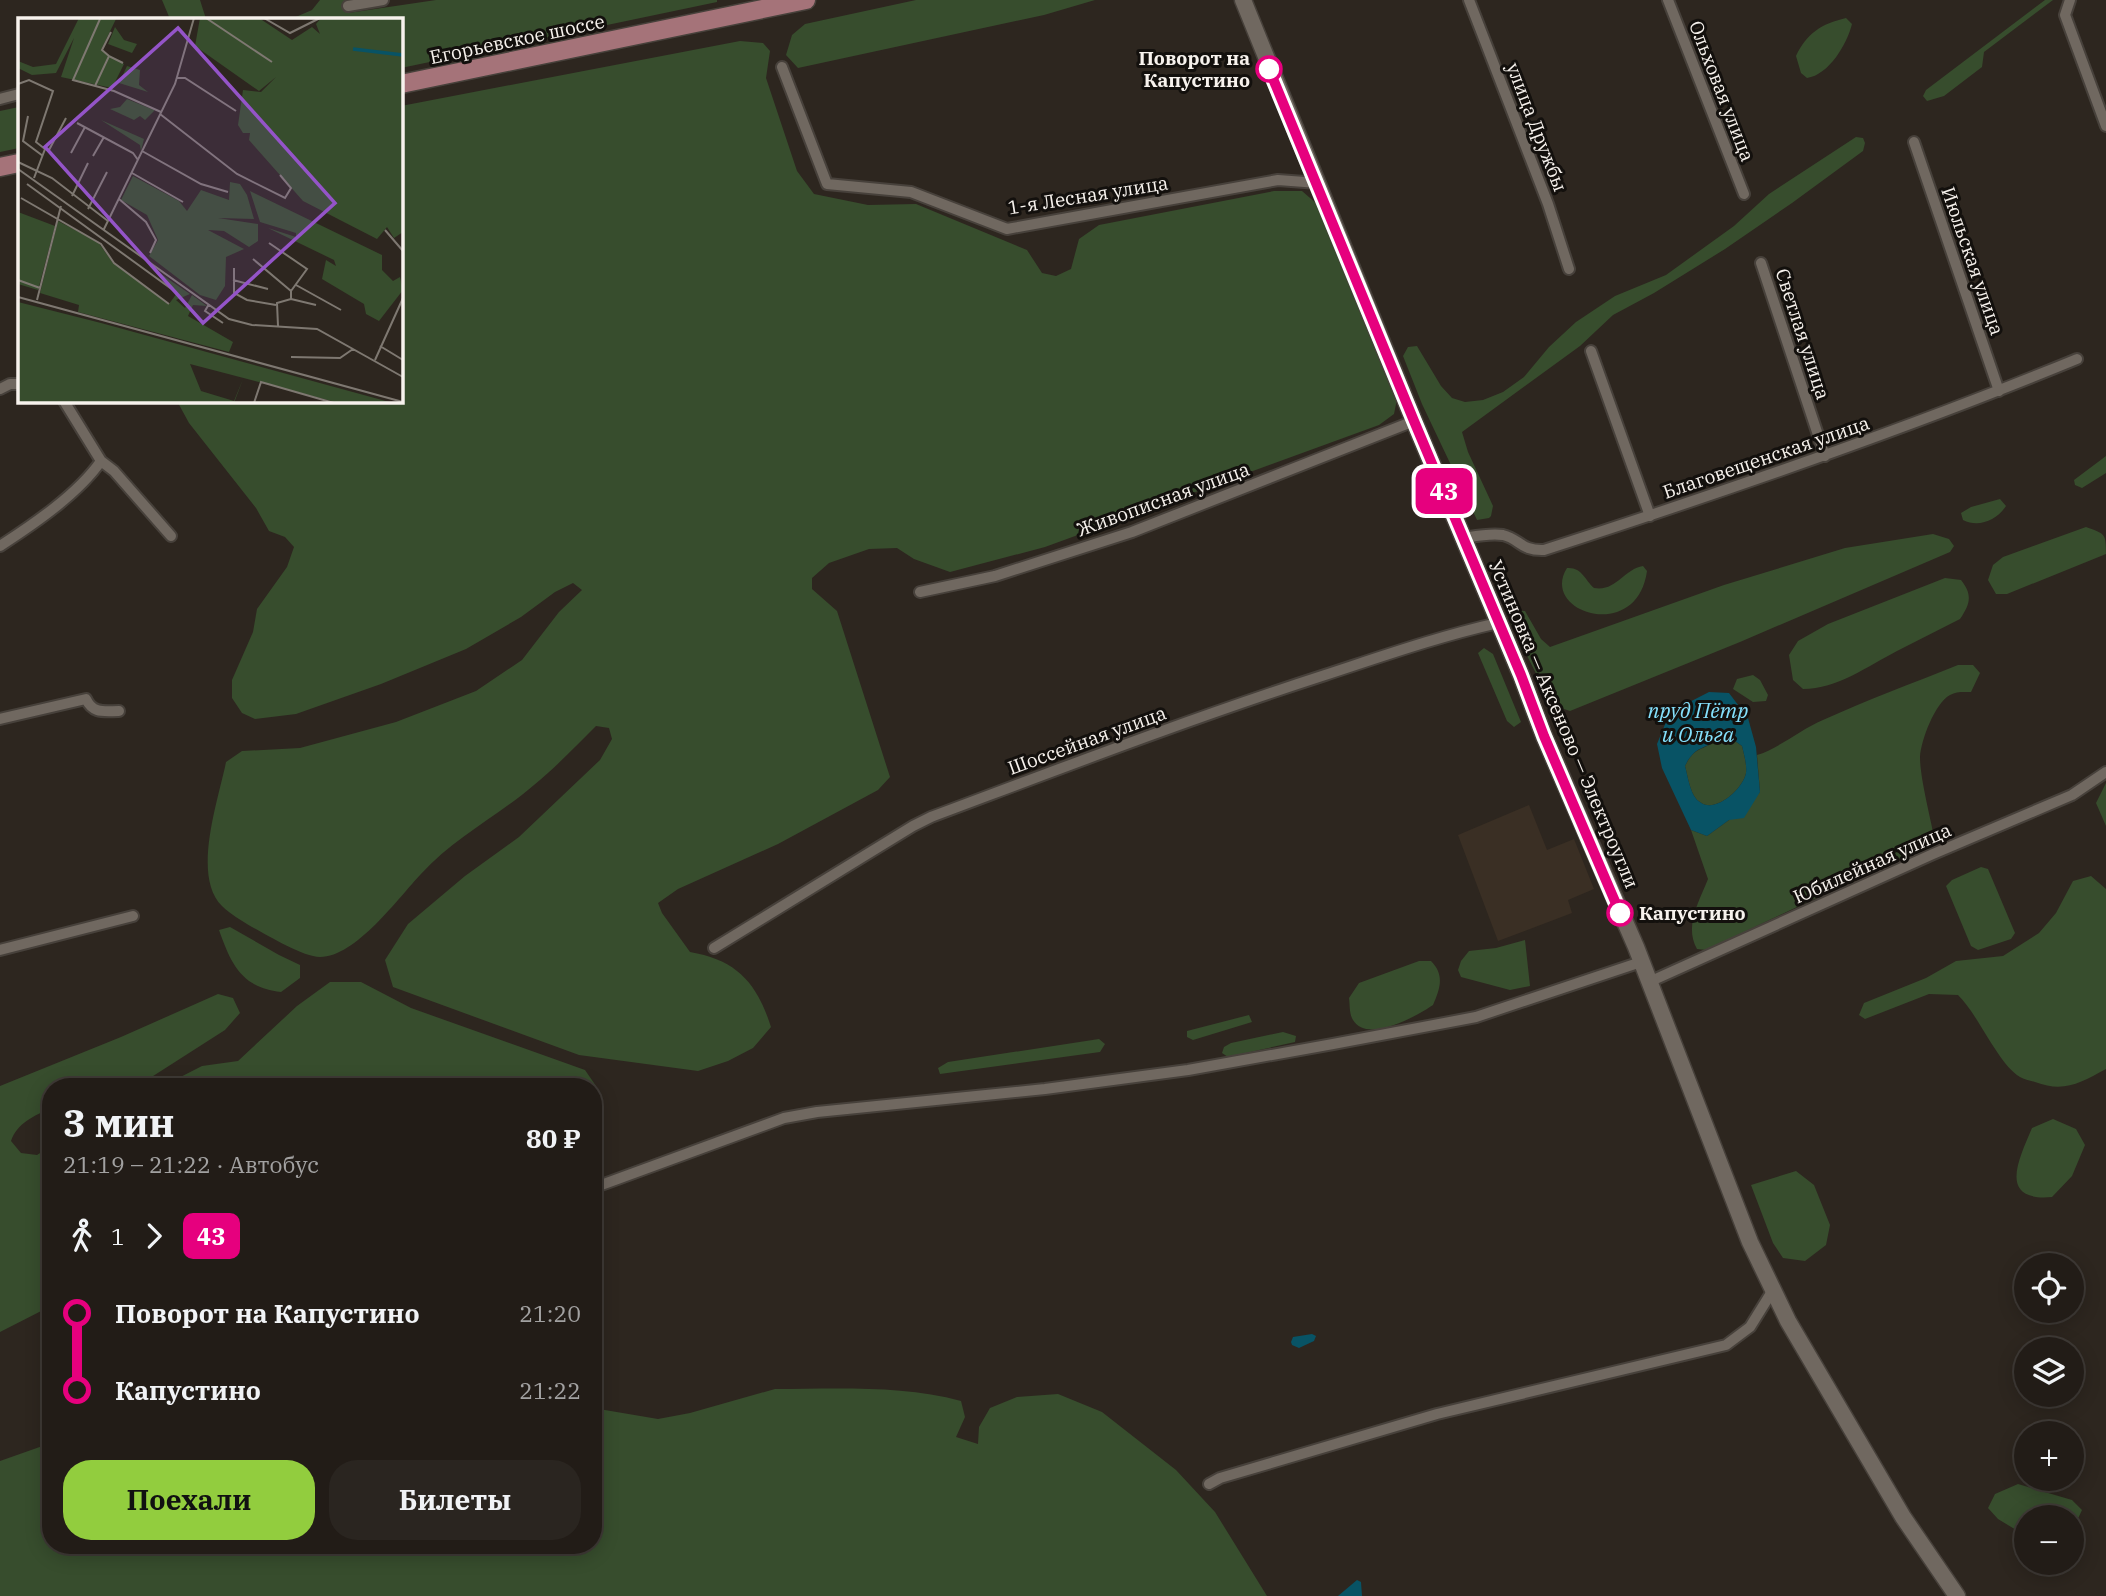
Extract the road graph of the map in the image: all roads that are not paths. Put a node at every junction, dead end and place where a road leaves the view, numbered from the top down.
1 (383, 0) edge
2 (806, 0) edge
3 (1242, 0) edge
4 (1469, 0) edge
5 (1668, 0) edge
6 (2070, 0) edge
7 (348, 6) dead end
8 (747, 6) edge
9 (782, 66) dead end
10 (402, 84) edge
11 (18, 94) edge
12 (0, 99) edge
13 (2106, 126) edge
14 (1914, 142) dead end
15 (18, 163) edge
16 (0, 167) edge
17 (1318, 183) junction
18 (1744, 194) dead end
19 (1761, 263) dead end
20 (1569, 269) dead end
21 (1591, 351) dead end
22 (2077, 359) dead end
23 (18, 384) edge
24 (0, 389) edge
25 (1999, 391) junction
26 (65, 402) edge
27 (1414, 421) junction
28 (1825, 456) junction
29 (101, 461) junction
30 (1650, 516) junction
31 (171, 536) dead end
32 (1464, 538) junction
33 (0, 546) edge
34 (920, 592) dead end
35 (1498, 624) junction
36 (119, 711) dead end
37 (0, 719) edge
38 (2106, 772) edge
39 (133, 916) dead end
40 (714, 948) dead end
41 (0, 950) edge
42 (1641, 962) junction
43 (1649, 982) junction
44 (602, 1185) edge
45 (1773, 1290) junction
46 (1209, 1484) dead end
47 (1956, 1596) edge

1 - 7 street
2 - 8 main road, Егорьевское шоссе
3 - 17 main road, Устиновка — Аксеново — Электроугли
4 - 20 street, улица Дружбы
5 - 18 street, Ольховая улица
6 - 13 street
8 - 10 main road, Егорьевское шоссе
9 - 17 street, 1-я Лесная улица
11 - 12 street
14 - 25 street, Июльская улица
15 - 16 main road
17 - 27 main road, Устиновка — Аксеново — Электроугли
19 - 28 street, Светлая улица
21 - 30 street
22 - 25 street, Благовещенская улица
23 - 24 street
25 - 28 street, Благовещенская улица
26 - 29 street
27 - 32 main road, Устиновка — Аксеново — Электроугли
27 - 34 street, Живописная улица
28 - 30 street, Благовещенская улица
29 - 31 street
29 - 33 street
30 - 32 street, Благовещенская улица
32 - 35 main road, Устиновка — Аксеново — Электроугли
35 - 40 street, Шоссейная улица
35 - 42 main road, Устиновка — Аксеново — Электроугли
36 - 37 street
38 - 43 street, Юбилейная улица
39 - 41 street
42 - 43 main road, Устиновка — Аксеново — Электроугли
42 - 44 street
43 - 45 main road, Устиновка — Аксеново — Электроугли
45 - 46 street
45 - 47 main road, Устиновка — Аксеново — Электроугли

